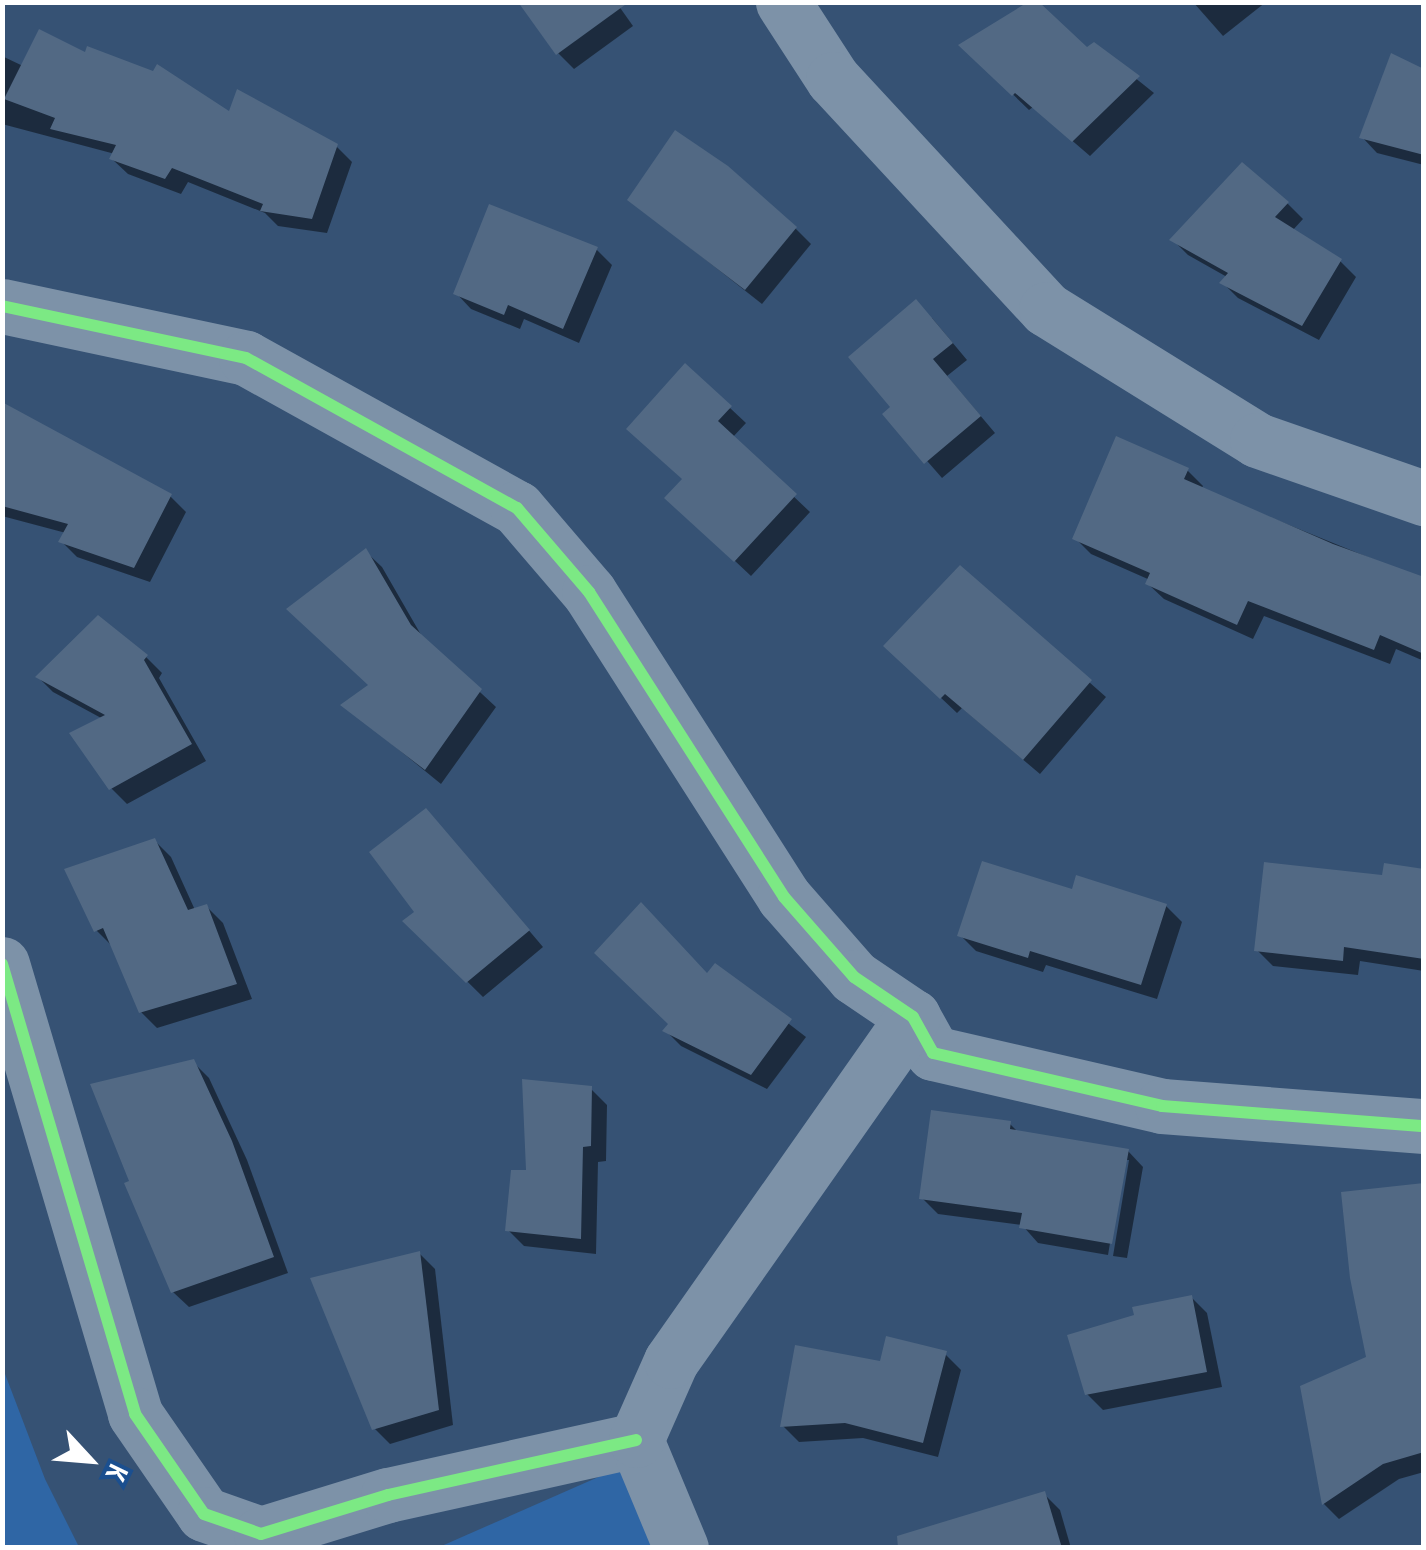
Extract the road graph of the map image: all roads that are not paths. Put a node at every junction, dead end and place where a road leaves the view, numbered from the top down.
1 (783, 2) edge
2 (2, 306) edge
3 (1424, 498) edge
4 (2, 964) edge
5 (914, 1018) junction
6 (1424, 1126) edge
7 (636, 1440) junction
8 (680, 1548) edge

1 - 3 street
2 - 5 street
4 - 7 street
5 - 6 street
5 - 7 street
7 - 8 street

